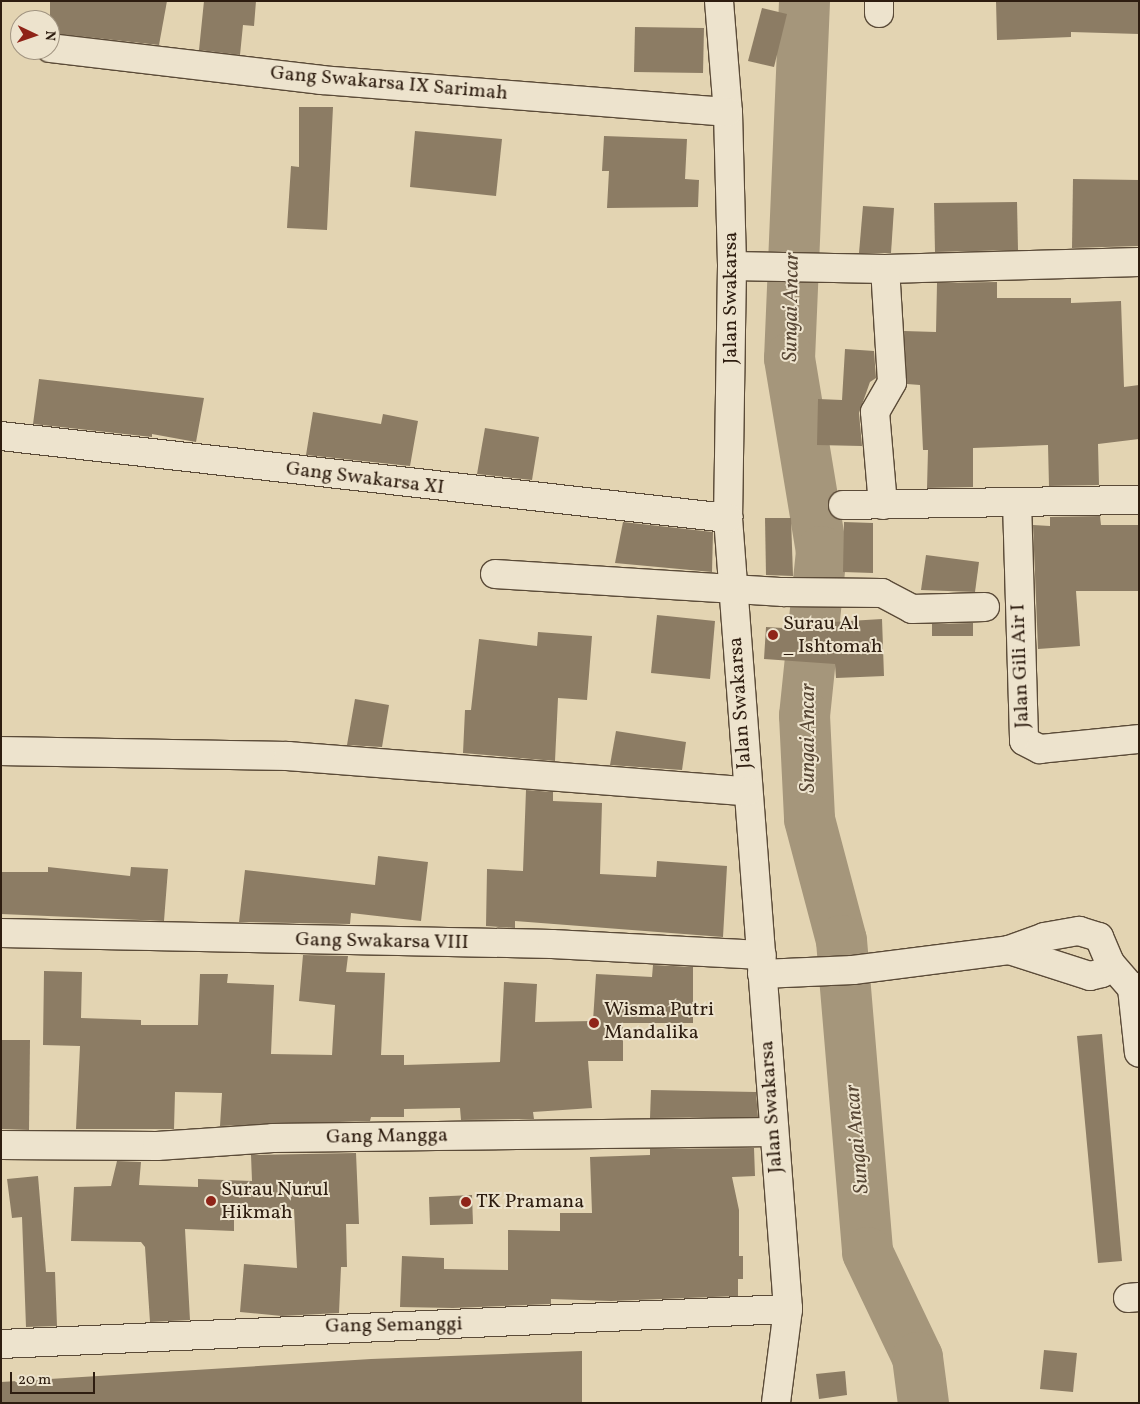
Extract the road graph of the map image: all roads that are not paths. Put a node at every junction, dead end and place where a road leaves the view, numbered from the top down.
1 (720, 1) edge
2 (60, 49) edge
3 (728, 112) junction
4 (1139, 262) edge
5 (739, 266) junction
6 (885, 269) junction
7 (1, 436) edge
8 (1139, 500) edge
9 (1017, 502) junction
10 (843, 505) dead end
11 (883, 505) junction
12 (728, 518) junction
13 (495, 574) dead end
14 (733, 588) junction
15 (985, 607) dead end
16 (1139, 739) edge
17 (1, 751) edge
18 (748, 791) junction
19 (1, 933) edge
20 (1009, 950) junction
21 (1110, 963) junction
22 (771, 968) junction
23 (1136, 988) edge
24 (1139, 1053) edge
25 (774, 1132) junction
26 (1, 1145) edge
27 (788, 1309) junction
28 (1, 1344) edge
29 (776, 1403) edge

1 - 3 street, Jalan Swakarsa
2 - 3 street, Gang Swakarsa IX Sarimah
3 - 5 street, Jalan Swakarsa
4 - 6 street
5 - 6 street
5 - 12 street, Jalan Swakarsa
6 - 11 street
7 - 12 street, Gang Swakarsa XI
8 - 9 street
9 - 11 street
9 - 16 street, Jalan Gili Air I
10 - 11 street
12 - 14 street, Jalan Swakarsa
13 - 14 street
14 - 15 street
14 - 18 street, Jalan Swakarsa
17 - 18 street
18 - 22 street, Jalan Swakarsa
19 - 22 street, Gang Swakarsa VIII
20 - 21 street
20 - 21 street
20 - 22 street, Gang Swakarsa VIII
21 - 23 street
22 - 25 street, Jalan Swakarsa
23 - 24 street
25 - 26 street, Gang Mangga
25 - 27 street, Jalan Swakarsa
27 - 28 street, Gang Semanggi
27 - 29 street, Jalan Swakarsa

